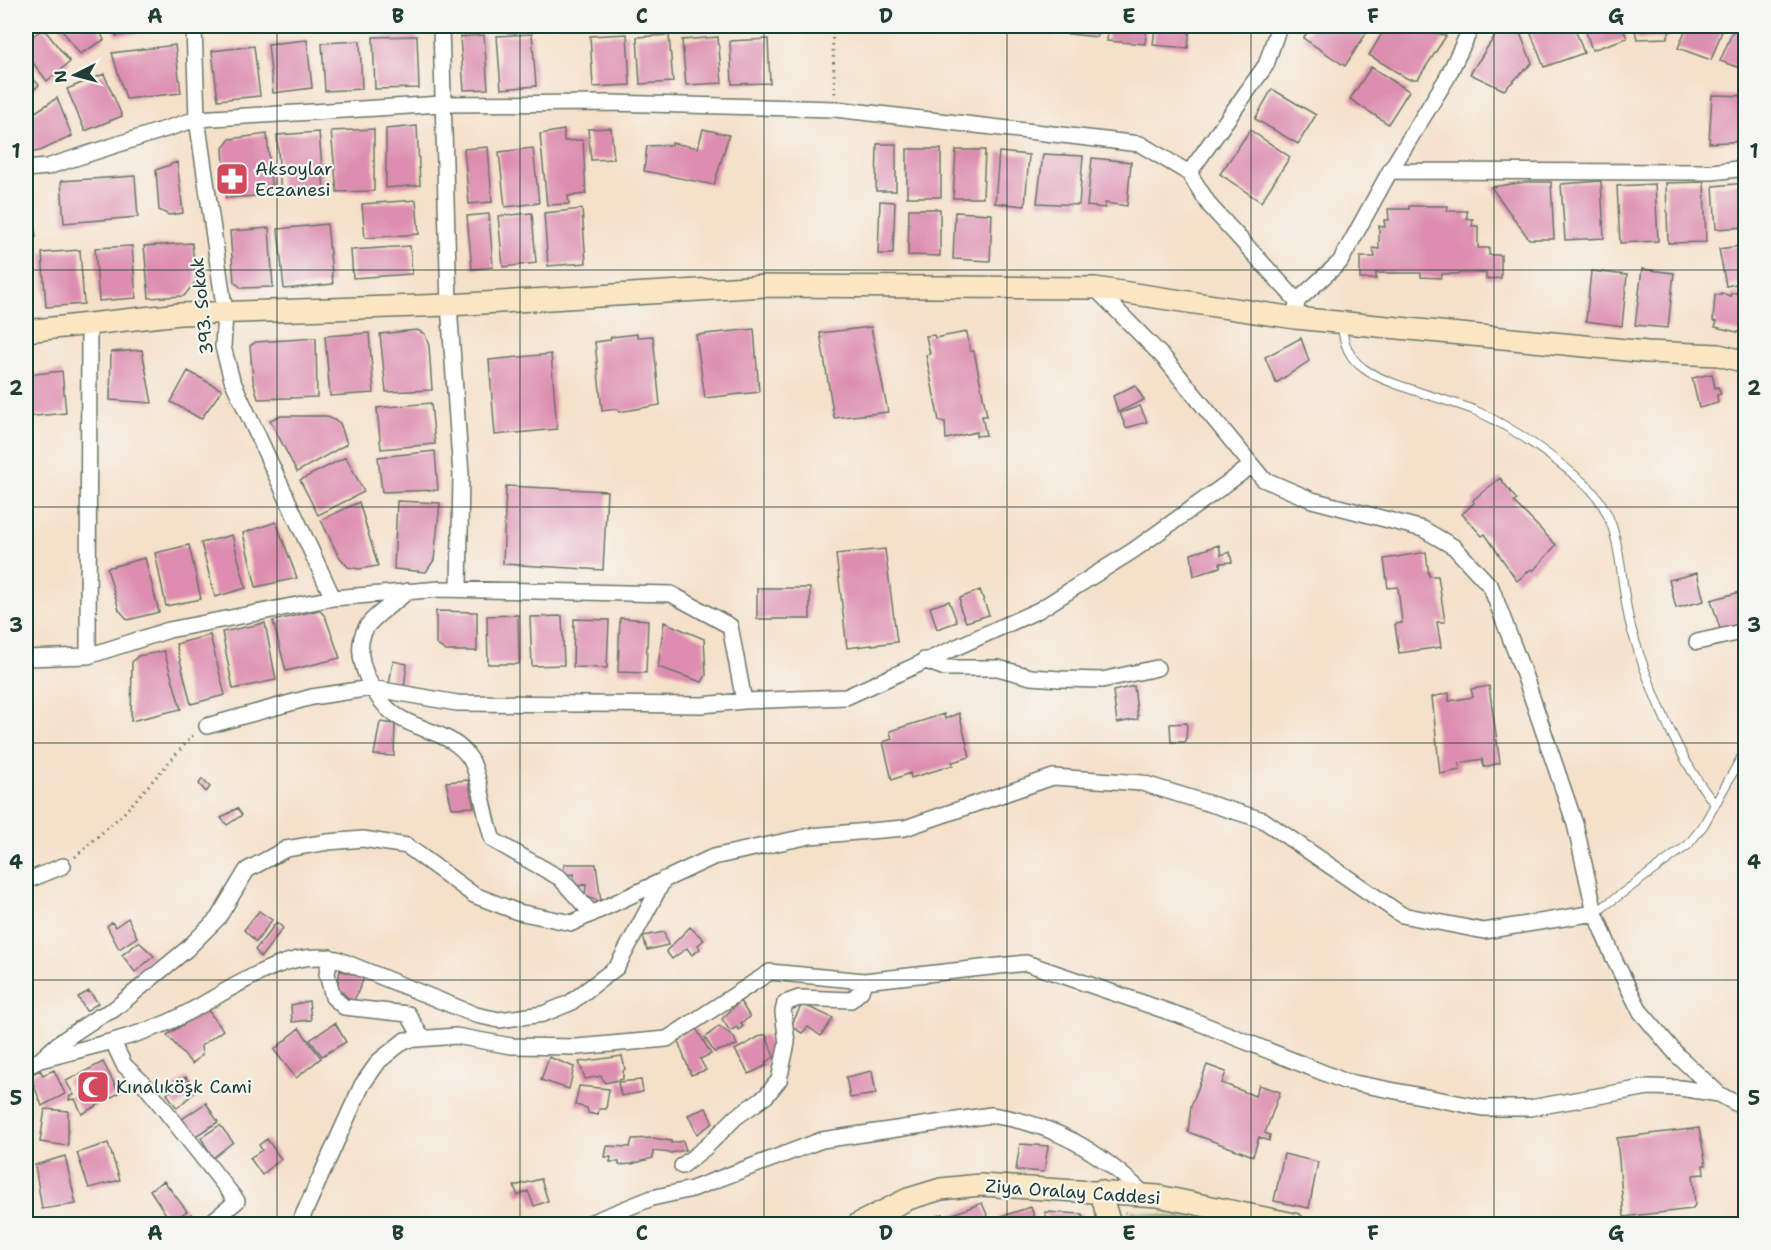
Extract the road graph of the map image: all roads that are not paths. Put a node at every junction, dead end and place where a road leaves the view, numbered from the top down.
1 (194, 26) edge
2 (441, 26) edge
3 (1279, 26) edge
4 (1472, 26) edge
5 (442, 104) junction
6 (197, 119) junction
7 (1746, 168) edge
8 (26, 169) edge
9 (1390, 171) junction
10 (1189, 173) junction
11 (1095, 288) junction
12 (449, 305) junction
13 (1296, 310) junction
14 (225, 313) junction
15 (1342, 322) junction
16 (88, 325) junction
17 (26, 331) edge
18 (1746, 362) edge
19 (1251, 466) junction
20 (459, 590) junction
21 (408, 591) junction
22 (333, 598) junction
23 (1746, 631) edge
24 (1697, 642) dead end
25 (88, 656) junction
26 (26, 658) edge
27 (924, 660) junction
28 (1157, 668) dead end
29 (371, 688) junction
30 (744, 701) junction
31 (207, 726) road end
32 (1746, 749) edge
33 (1714, 803) junction
34 (63, 866) road end
35 (664, 879) junction
36 (26, 881) edge
37 (1595, 913) junction
38 (592, 914) junction
39 (330, 957) junction
40 (864, 981) junction
41 (422, 1038) junction
42 (113, 1042) junction
43 (40, 1060) junction
44 (26, 1067) edge
45 (1719, 1094) junction
46 (1746, 1109) edge
47 (682, 1166) dead end
48 (1100, 1191) junction
49 (1145, 1195) junction
50 (593, 1223) edge
51 (209, 1224) edge
52 (299, 1224) edge
53 (858, 1224) edge
54 (1110, 1224) edge
55 (1294, 1224) edge

1 - 6 street, 393. Sokak
2 - 5 street
3 - 10 street
4 - 9 street
5 - 6 street
5 - 10 street
5 - 12 street
6 - 8 street
6 - 14 street, 393. Sokak
7 - 9 street
9 - 13 street
10 - 13 street
11 - 12 street
11 - 13 street
11 - 19 street
12 - 14 street
12 - 20 street
13 - 15 street
14 - 16 street
14 - 22 street, 393. Sokak
15 - 18 street
15 - 33 lane
16 - 17 street
16 - 25 street
19 - 27 street
19 - 37 street
20 - 21 street
20 - 30 street
21 - 22 street
21 - 29 street
22 - 25 street
23 - 24 street
25 - 26 street
27 - 28 street
27 - 30 street
29 - 30 street
29 - 31 street
29 - 38 street
32 - 33 lane
33 - 37 lane
34 - 36 street
35 - 37 street
35 - 38 street
35 - 39 street
37 - 45 street
38 - 43 street
39 - 41 street
39 - 42 street
40 - 41 street
40 - 45 street
40 - 47 street
41 - 52 street
42 - 43 street
42 - 51 street
43 - 44 street
45 - 46 street
48 - 49 street, Ziya Oralay Caddesi
48 - 53 street, Ziya Oralay Caddesi
48 - 54 street
49 - 50 street
49 - 55 street, Ziya Oralay Caddesi

